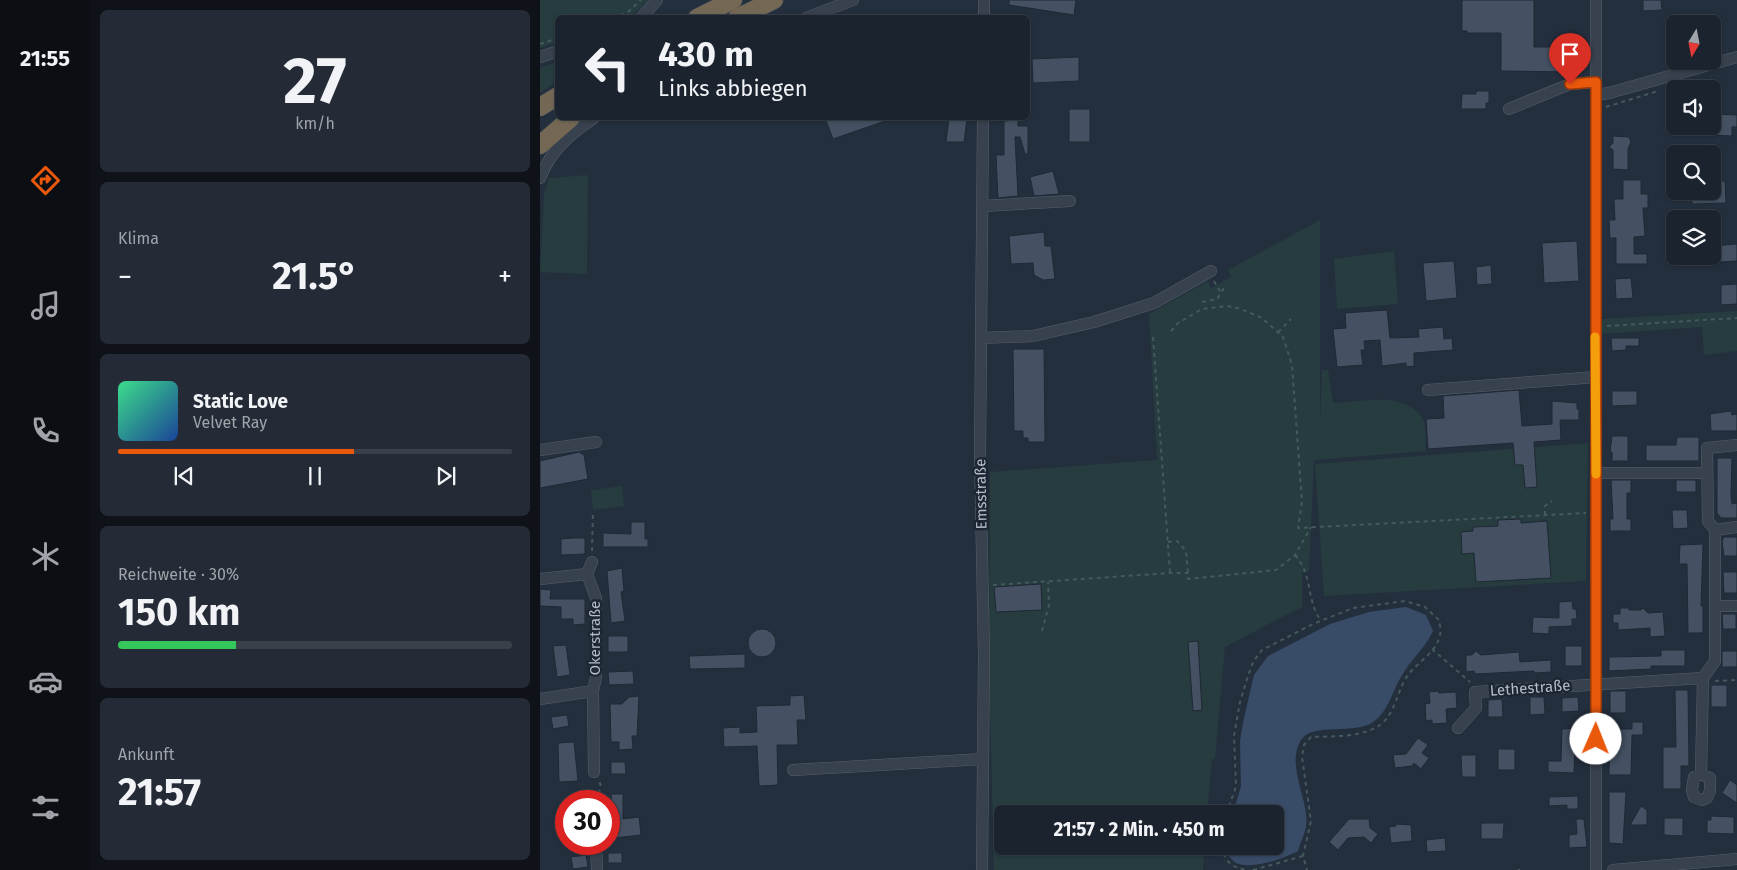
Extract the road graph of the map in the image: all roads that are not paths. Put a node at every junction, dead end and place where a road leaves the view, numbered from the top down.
1 (657, 0) edge
2 (733, 0) edge
3 (774, 0) edge
4 (853, 0) edge
5 (984, 0) edge
6 (1596, 0) edge
7 (644, 15) edge
8 (703, 15) edge
9 (742, 15) edge
10 (814, 15) edge
11 (984, 15) edge
12 (555, 52) edge
13 (540, 57) edge
14 (1737, 57) edge
15 (1596, 82) junction
16 (1596, 94) junction
17 (555, 98) edge
18 (540, 107) edge
19 (1509, 109) dead end
20 (555, 118) edge
21 (567, 120) edge
22 (591, 120) edge
23 (984, 120) edge
24 (540, 127) edge
25 (540, 145) edge
26 (540, 178) edge
27 (1070, 201) dead end
28 (983, 206) junction
29 (1209, 272) road end
30 (981, 338) junction
31 (1596, 377) junction
32 (1428, 390) dead end
33 (596, 442) dead end
34 (1737, 446) edge
35 (540, 450) edge
36 (1596, 473) junction
37 (1707, 473) junction
38 (1737, 527) edge
39 (1715, 530) junction
40 (592, 562) road end
41 (587, 574) junction
42 (540, 579) edge
43 (1714, 606) junction
44 (1737, 606) edge
45 (1703, 678) junction
46 (1597, 683) junction
47 (593, 691) junction
48 (540, 699) edge
49 (1458, 728) dead end
50 (984, 759) junction
51 (793, 770) dead end
52 (594, 772) road end
53 (1701, 774) dead end
54 (596, 855) edge
55 (1737, 859) edge
56 (597, 870) edge
57 (982, 870) edge
58 (1596, 870) edge
59 (1613, 870) edge

1 - 7 street
2 - 8 highway
3 - 9 highway
4 - 10 street
5 - 11 street
6 - 15 street
12 - 13 street
14 - 16 street
15 - 16 street
15 - 19 street
16 - 31 street
17 - 18 highway
20 - 24 highway
21 - 25 highway
22 - 26 street
23 - 28 street, Emsstraße
27 - 28 street
28 - 30 street, Emsstraße
29 - 30 street
30 - 50 street, Emsstraße
31 - 32 street
31 - 36 street
33 - 35 street
34 - 37 street
36 - 37 street
36 - 46 street
37 - 39 street
38 - 39 street
39 - 43 street
40 - 41 street
41 - 42 street
41 - 47 street, Okerstraße
43 - 44 street
43 - 45 street
45 - 46 street, Lethestraße
45 - 53 street
46 - 49 street, Lethestraße
46 - 58 street
47 - 48 street
47 - 52 street, Okerstraße
50 - 51 street
50 - 57 street, Emsstraße
54 - 56 street
55 - 59 street

